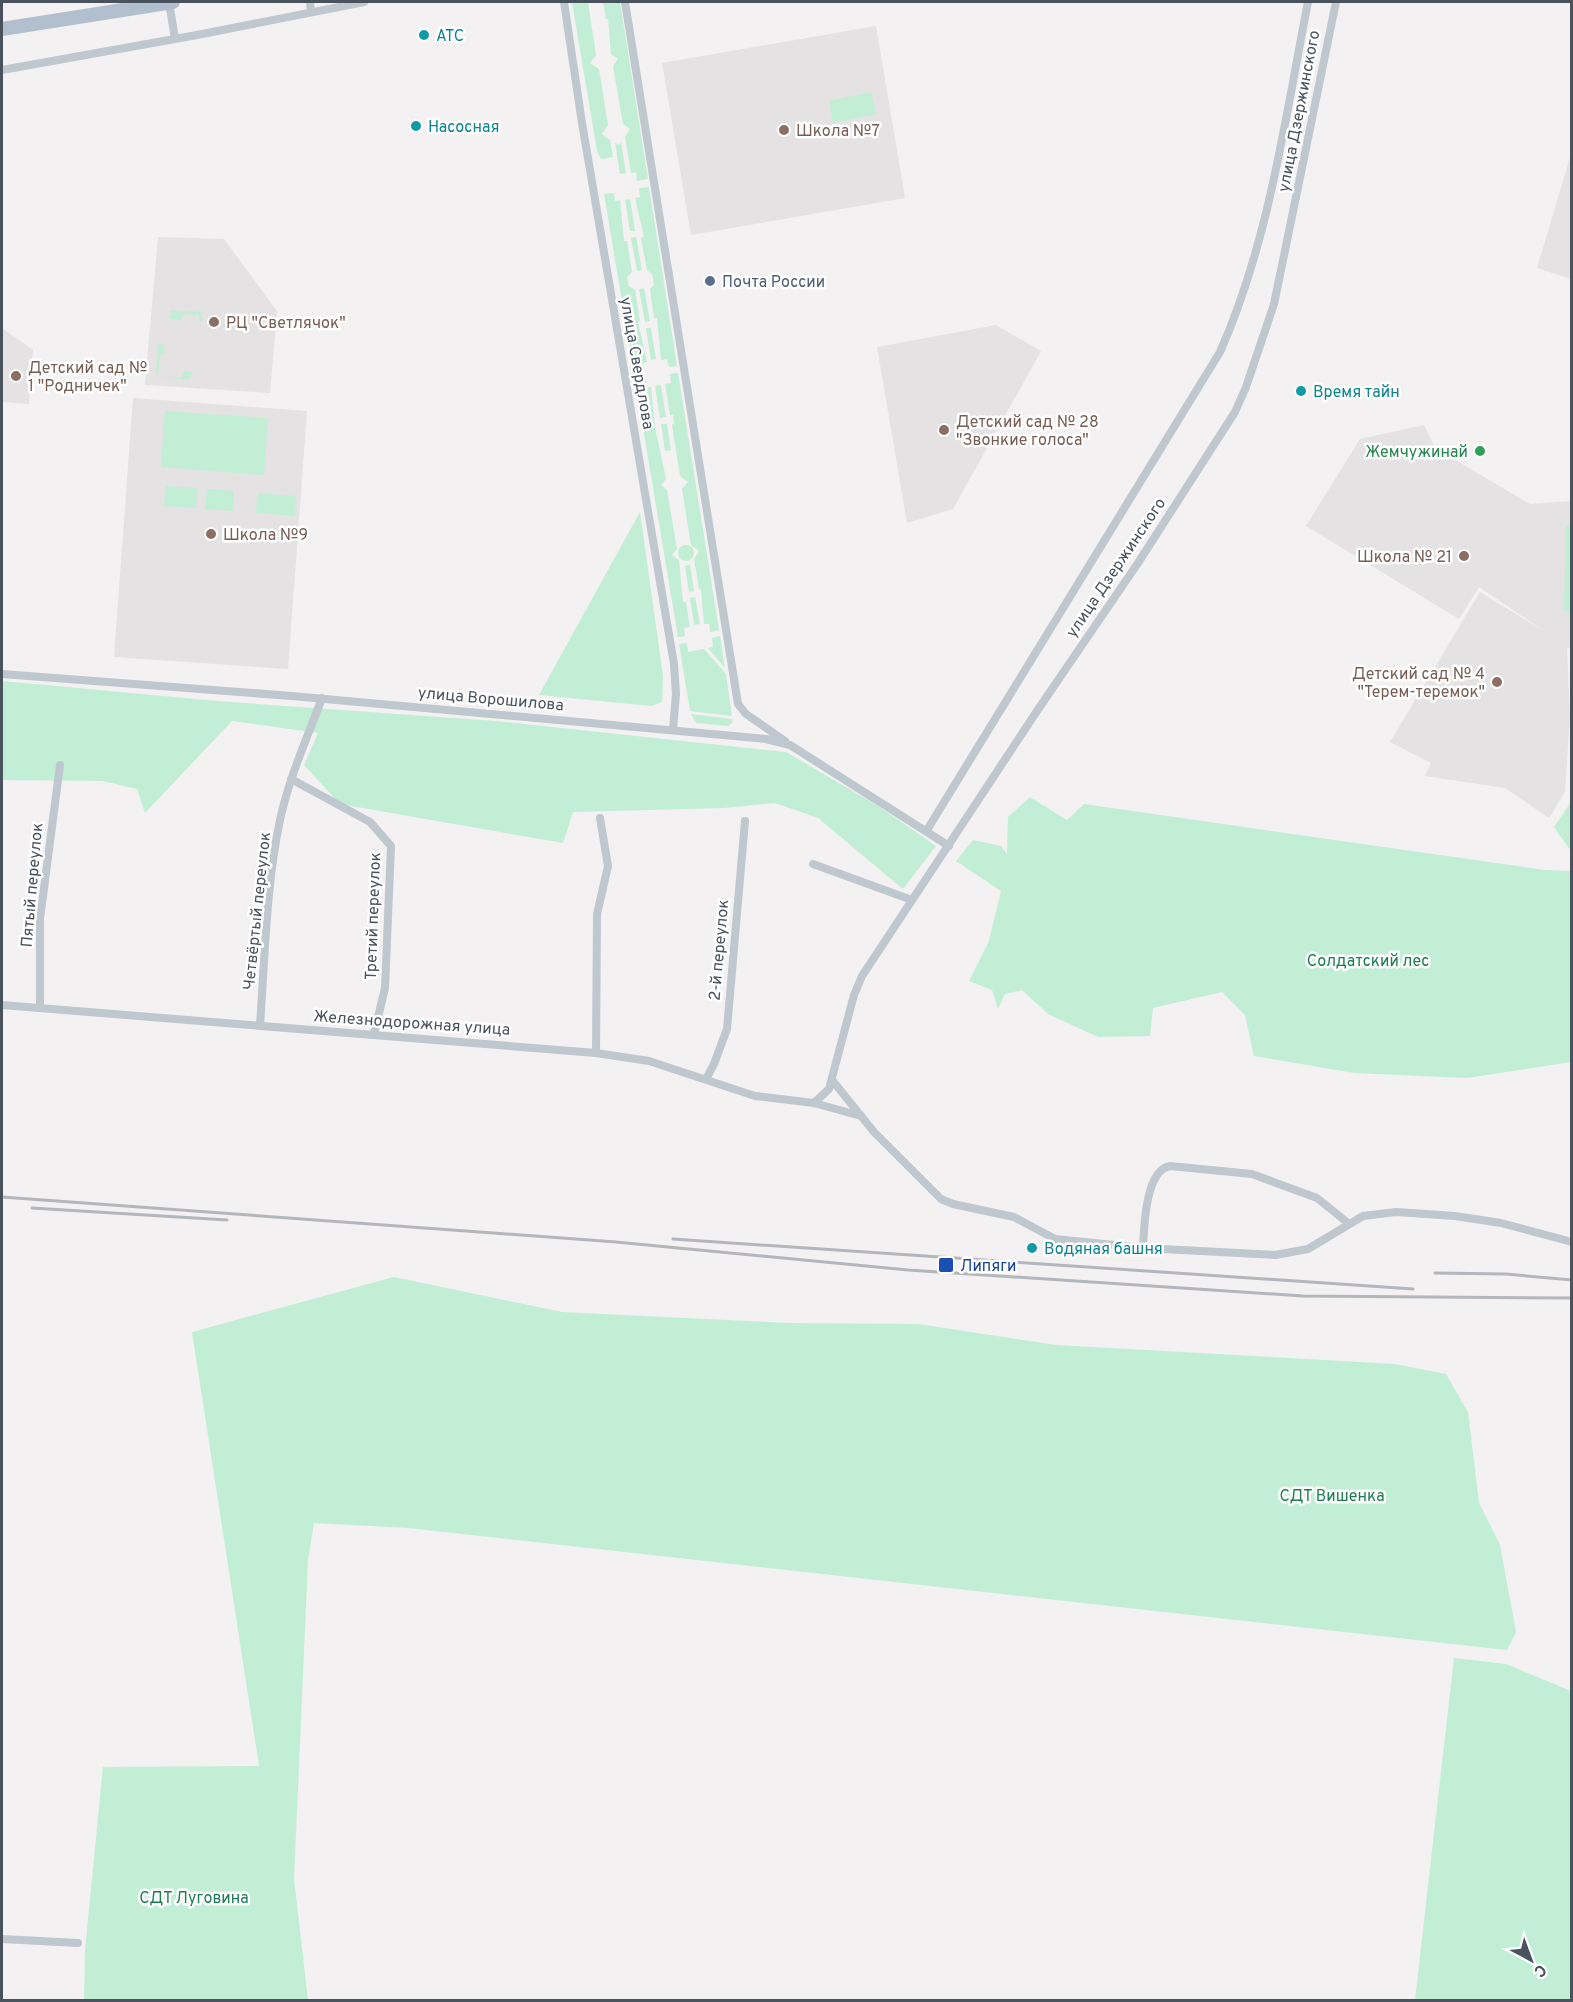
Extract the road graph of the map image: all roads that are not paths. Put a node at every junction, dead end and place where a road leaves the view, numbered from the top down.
1 (171, 2) edge
2 (310, 2) edge
3 (364, 2) edge
4 (564, 2) edge
5 (625, 2) edge
6 (1308, 2) edge
7 (1336, 2) edge
8 (311, 12) junction
9 (2, 29) edge
10 (175, 39) junction
11 (2, 70) edge
12 (2, 674) edge
13 (322, 698) junction
14 (673, 729) junction
15 (790, 745) junction
16 (60, 765) dead end
17 (291, 779) junction
18 (600, 819) dead end
19 (745, 821) dead end
20 (927, 830) junction
21 (949, 846) junction
22 (813, 864) dead end
23 (912, 900) junction
24 (2, 1005) edge
25 (40, 1008) junction
26 (260, 1025) junction
27 (374, 1034) junction
28 (596, 1053) junction
29 (706, 1079) junction
30 (832, 1080) junction
31 (814, 1103) junction
32 (861, 1116) junction
33 (1348, 1224) junction
34 (1572, 1242) edge
35 (1143, 1248) junction
36 (2, 1939) edge
37 (78, 1942) dead end

1 - 9 main road
1 - 10 street
2 - 8 street
3 - 8 street
4 - 14 street, улица Свердлова
5 - 15 street
6 - 20 street, улица Дзержинского
7 - 21 street, улица Дзержинского
8 - 10 street
10 - 11 street
12 - 13 street, улица Ворошилова
13 - 14 street, улица Ворошилова
13 - 17 street, Четвёртый переулок
14 - 15 street, улица Ворошилова
15 - 20 street, улица Ворошилова
16 - 25 street, Пятый переулок
17 - 26 street, Четвёртый переулок
17 - 27 street, Третий переулок
18 - 28 street
19 - 29 street, 2-й переулок
20 - 21 street, улица Ворошилова
21 - 23 street, улица Дзержинского
22 - 23 street
23 - 30 street, улица Дзержинского
24 - 25 street, Железнодорожная улица
25 - 26 street, Железнодорожная улица
26 - 27 street, Железнодорожная улица
27 - 28 street, Железнодорожная улица
28 - 29 street, Железнодорожная улица
29 - 31 street, Железнодорожная улица
30 - 31 street, улица Дзержинского
30 - 32 street
31 - 32 street, Железнодорожная улица
32 - 35 street
33 - 34 street
33 - 35 street
33 - 35 street
36 - 37 street

